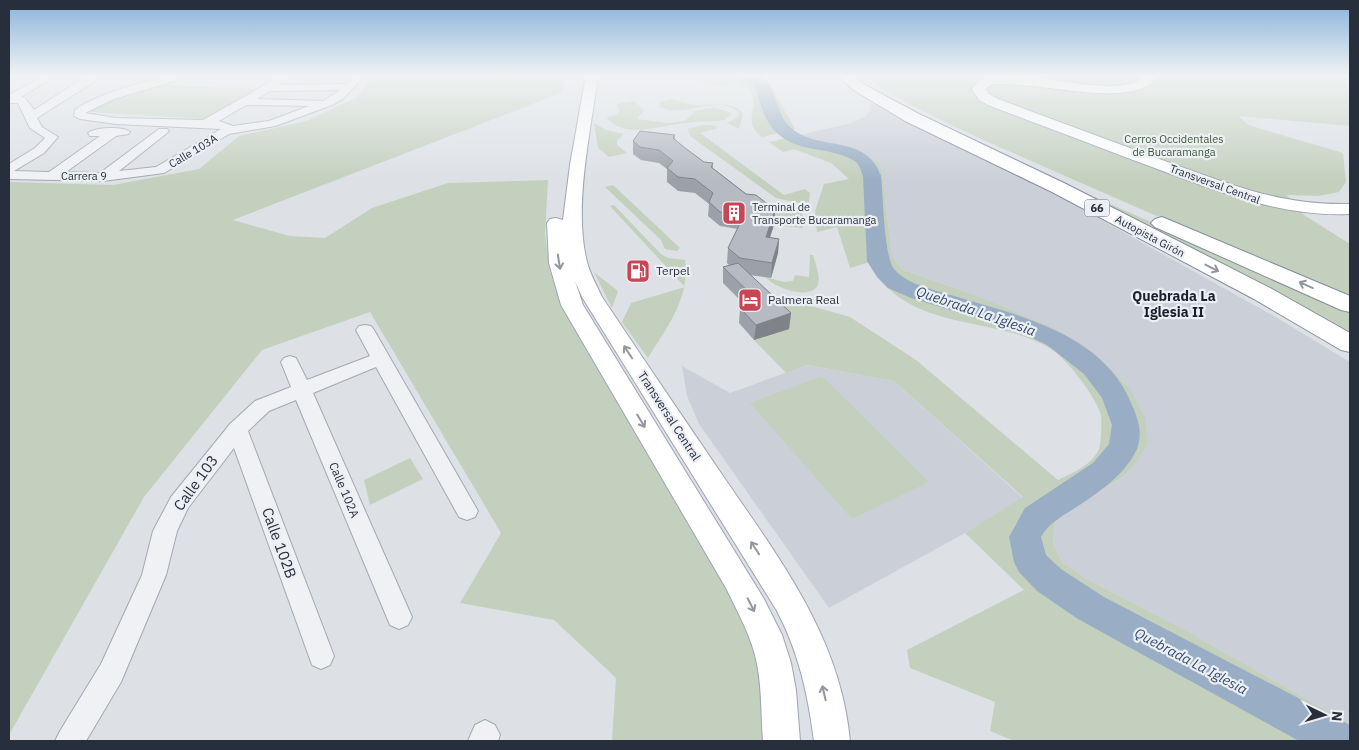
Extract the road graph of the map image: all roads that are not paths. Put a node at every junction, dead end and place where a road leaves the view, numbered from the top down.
1 (27, 110) edge
2 (42, 110) edge
3 (81, 110) edge
4 (230, 110) edge
5 (309, 110) edge
6 (573, 110) edge
7 (587, 110) edge
8 (899, 110) edge
9 (912, 110) edge
10 (1015, 110) edge
11 (1029, 110) edge
12 (31, 117) junction
13 (205, 127) junction
14 (163, 131) junction
15 (226, 131) junction
16 (114, 132) junction
17 (94, 133) dead end
18 (9, 169) edge
19 (159, 170) joint
20 (9, 175) edge
21 (52, 176) junction
22 (103, 177) junction
23 (1350, 198) edge
24 (1350, 209) edge
25 (1350, 305) edge
26 (365, 330) dead end
27 (1350, 344) edge
28 (381, 358) junction
29 (290, 362) dead end
30 (302, 392) junction
31 (237, 429) junction
32 (468, 511) dead end
33 (399, 617) dead end
34 (321, 656) dead end
35 (70, 741) edge
36 (781, 741) edge
37 (832, 741) edge

1 - 12 street
2 - 12 street
3 - 13 street
4 - 13 street, Calle 103A
5 - 15 street
6 -> 36 main road, Transversal Central
37 -> 7 main road, Transversal Central
8 -> 27 highway, Autopista Girón / 66
25 -> 9 highway, Autopista Girón / 66
10 - 24 main road, Transversal Central
11 - 23 main road, Transversal Central
12 - 18 street
13 - 14 street
13 - 15 street
14 - 16 street
14 - 22 street
15 - 19 street, Calle 103A
16 - 17 street
16 - 21 street
19 - 22 street, Carrera 9
20 - 21 street, Carrera 9
21 - 22 street, Carrera 9
26 - 28 street
28 - 30 street, Calle 103
28 - 32 street
29 - 30 street, Calle 102A
30 - 31 street, Calle 103
30 - 33 street, Calle 102A
31 - 34 street, Calle 102B
31 - 35 street, Calle 103

